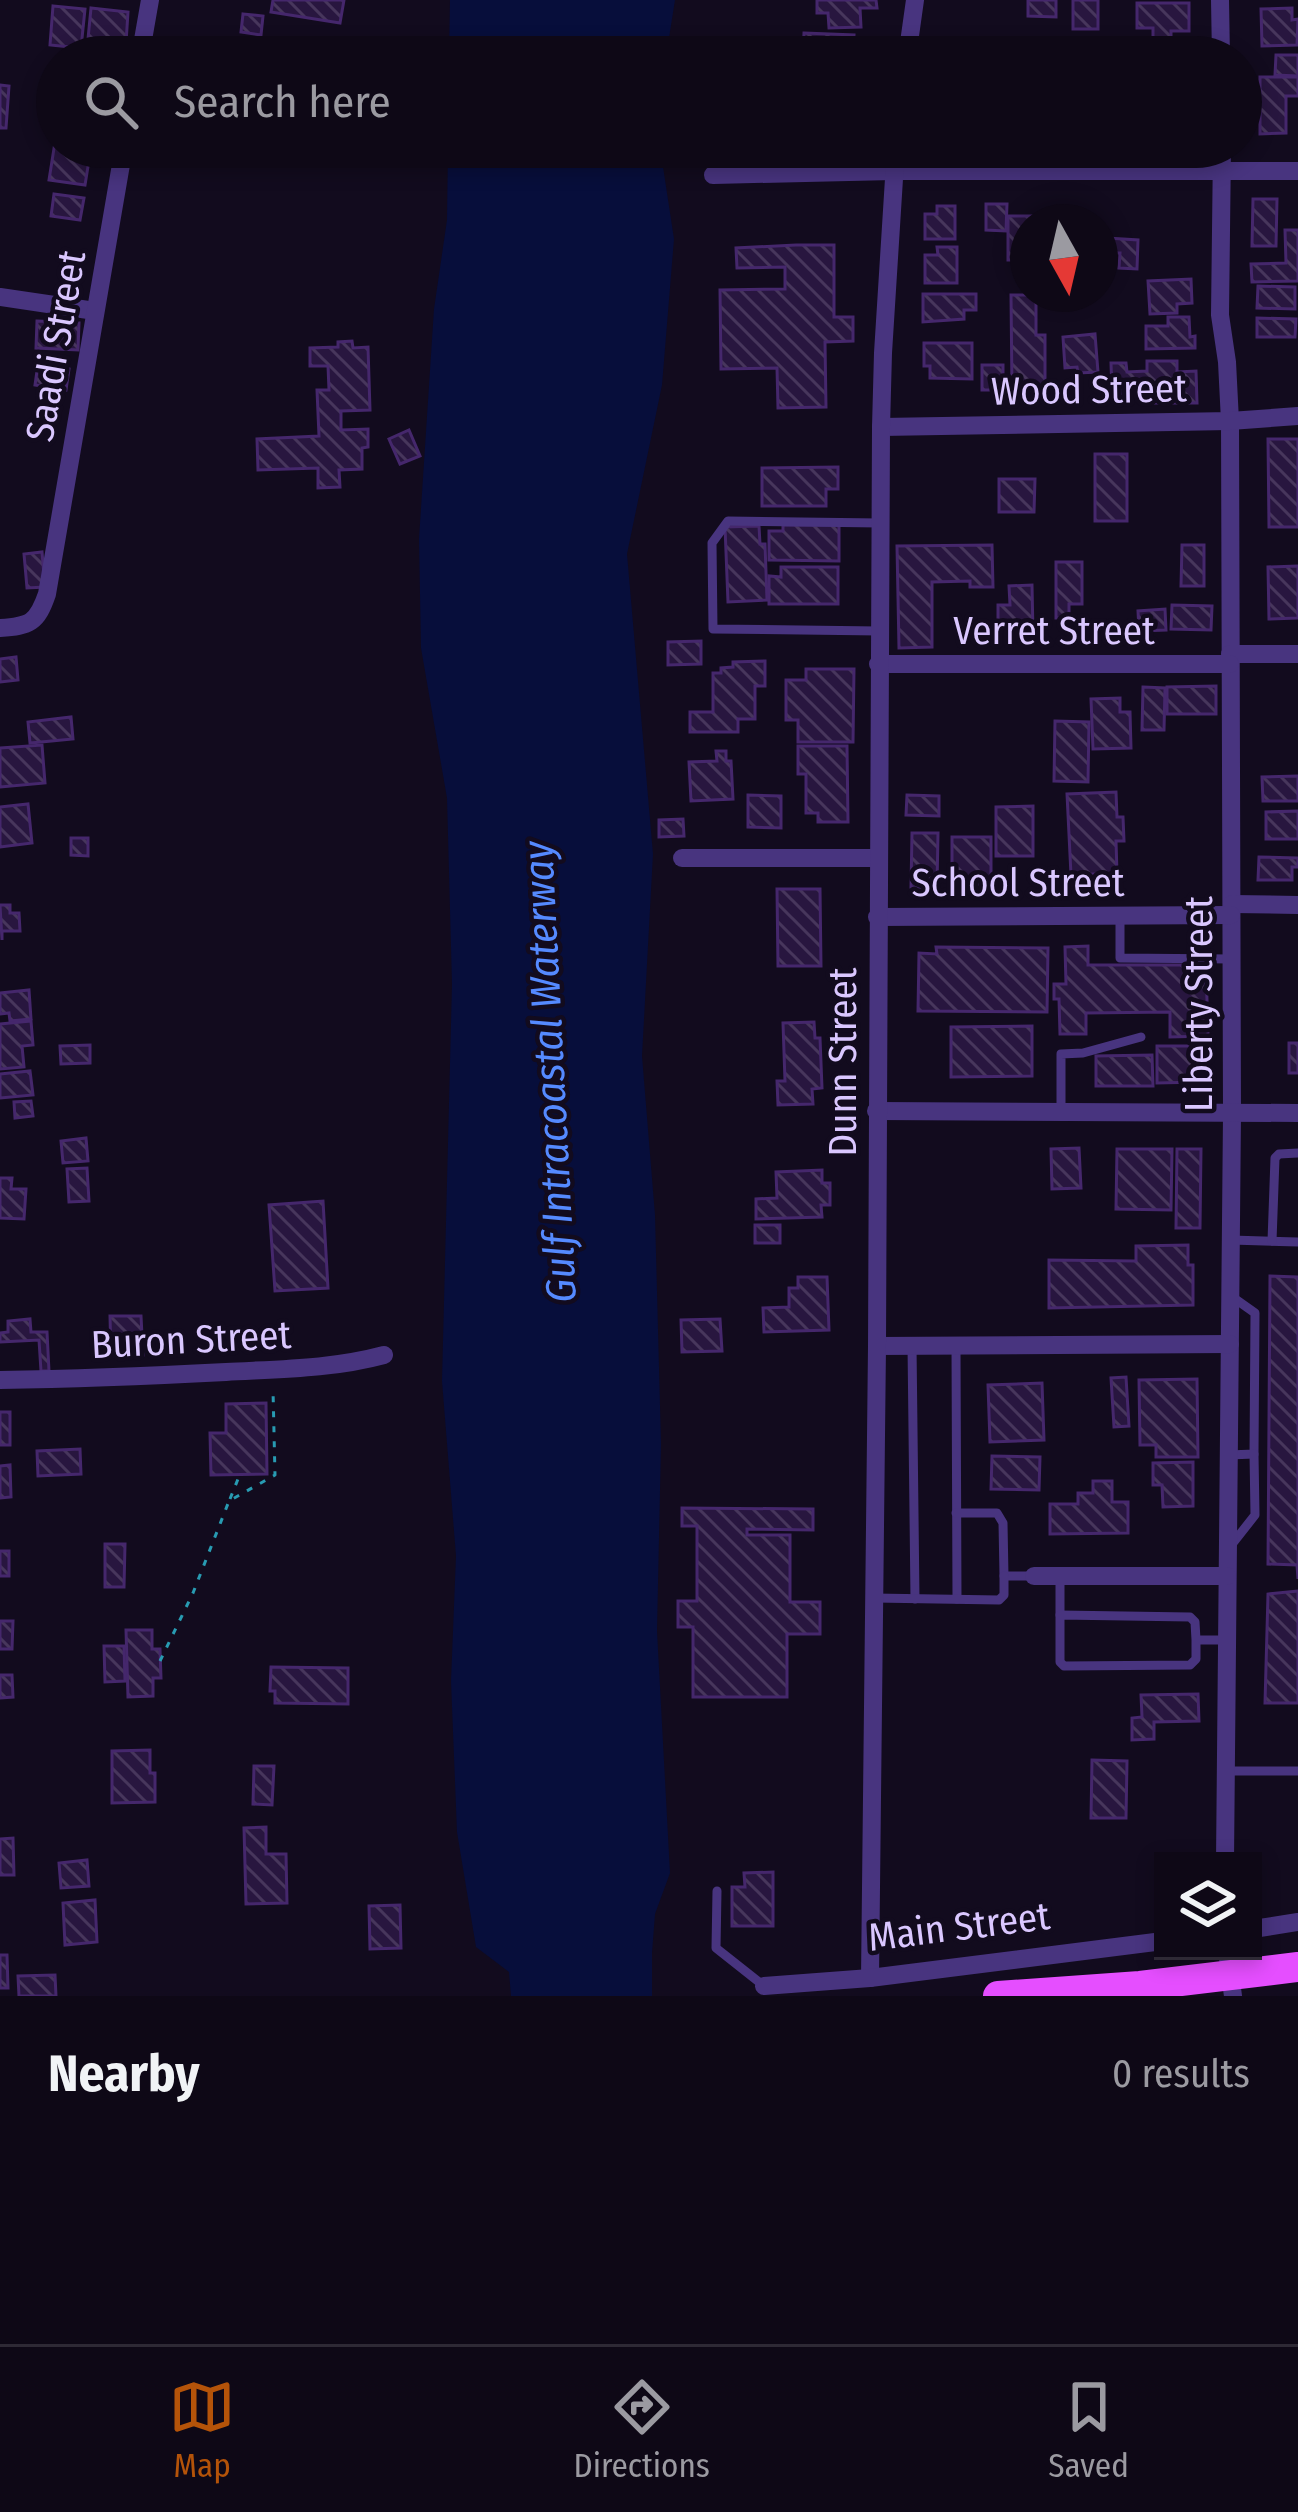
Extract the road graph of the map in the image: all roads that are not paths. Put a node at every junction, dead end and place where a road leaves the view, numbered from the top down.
1 (150, 0) edge
2 (915, 0) edge
3 (1220, 0) edge
4 (144, 36) edge
5 (910, 36) edge
6 (1221, 36) edge
7 (120, 168) edge
8 (893, 168) edge
9 (1222, 168) edge
10 (893, 171) junction
11 (1298, 171) edge
12 (1222, 172) junction
13 (713, 175) dead end
14 (0, 297) edge
15 (95, 311) junction
16 (1298, 416) edge
17 (1231, 421) junction
18 (880, 427) junction
19 (880, 524) junction
20 (0, 628) edge
21 (879, 631) junction
22 (1298, 654) edge
23 (1230, 659) junction
24 (878, 664) junction
25 (682, 858) dead end
26 (878, 858) junction
27 (1298, 905) edge
28 (1232, 910) junction
29 (1120, 916) junction
30 (877, 917) junction
31 (1232, 959) junction
32 (1141, 1037) dead end
33 (876, 1112) junction
34 (1061, 1113) junction
35 (1298, 1113) edge
36 (1232, 1114) junction
37 (1298, 1153) edge
38 (1231, 1240) junction
39 (1272, 1241) junction
40 (1298, 1242) edge
41 (1231, 1296) junction
42 (1230, 1344) junction
43 (912, 1345) junction
44 (877, 1346) junction
45 (956, 1346) junction
46 (384, 1355) dead end
47 (0, 1380) edge
48 (1255, 1454) junction
49 (1229, 1455) junction
50 (956, 1513) junction
51 (1228, 1550) junction
52 (1004, 1576) junction
53 (1034, 1576) joint
54 (1060, 1576) junction
55 (1227, 1576) junction
56 (874, 1598) junction
57 (915, 1599) junction
58 (957, 1599) junction
59 (1060, 1615) junction
60 (1196, 1640) junction
61 (1227, 1640) junction
62 (1226, 1771) junction
63 (1298, 1772) edge
64 (1225, 1852) edge
65 (717, 1891) dead end
66 (1298, 1922) edge
67 (1262, 1928) edge
68 (1154, 1942) edge
69 (1228, 1960) edge
70 (1298, 1967) edge
71 (869, 1978) junction
72 (764, 1986) joint
73 (1233, 1993) edge
74 (998, 1996) edge

1 - 4 street
2 - 5 street
3 - 6 street
7 - 15 street, Saadi Street
8 - 10 street, Dunn Street
9 - 12 street, Liberty Street
10 - 12 street
10 - 13 street
10 - 18 street, Dunn Street
11 - 12 street
12 - 17 street, Liberty Street
14 - 15 street
15 - 20 street, Saadi Street
16 - 17 street, Wood Street
17 - 18 street, Wood Street
17 - 23 street, Liberty Street
18 - 19 street, Dunn Street
19 - 21 street, Dunn Street
19 - 21 lane
21 - 24 street, Dunn Street
22 - 23 street, Verret Street
23 - 24 street, Verret Street
23 - 28 street, Liberty Street
24 - 26 street, Dunn Street
25 - 26 street, School Street
26 - 30 street, Dunn Street
27 - 28 street, School Street
28 - 29 street, School Street
28 - 31 street, Liberty Street
29 - 30 street, School Street
29 - 31 lane
30 - 33 street, Dunn Street
31 - 36 street, Liberty Street
32 - 34 lane
33 - 34 street
33 - 44 street, Dunn Street
34 - 36 street
35 - 36 street
36 - 38 street, Liberty Street
37 - 39 lane
38 - 39 lane
38 - 41 street, Liberty Street
39 - 40 lane
41 - 42 street, Liberty Street
41 - 48 lane
42 - 45 street
42 - 49 street, Liberty Street
43 - 44 street
43 - 45 street
43 - 57 lane
44 - 56 street, Dunn Street
45 - 50 lane
46 - 47 street, Buron Street
48 - 49 lane
48 - 51 lane
49 - 51 street, Liberty Street
50 - 52 lane
50 - 58 lane
51 - 55 street, Liberty Street
52 - 53 lane
52 - 58 lane
53 - 54 street
54 - 55 street
54 - 59 lane
55 - 61 street, Liberty Street
56 - 57 lane
56 - 71 street, Dunn Street
57 - 58 lane
59 - 60 lane
59 - 60 lane
60 - 61 lane
61 - 62 street, Liberty Street
62 - 63 lane
62 - 64 street, Liberty Street
65 - 72 lane
66 - 67 street
68 - 71 street, Main Street
69 - 73 street
70 - 74 main road, Main Street, bridge
71 - 72 street, Main Street

